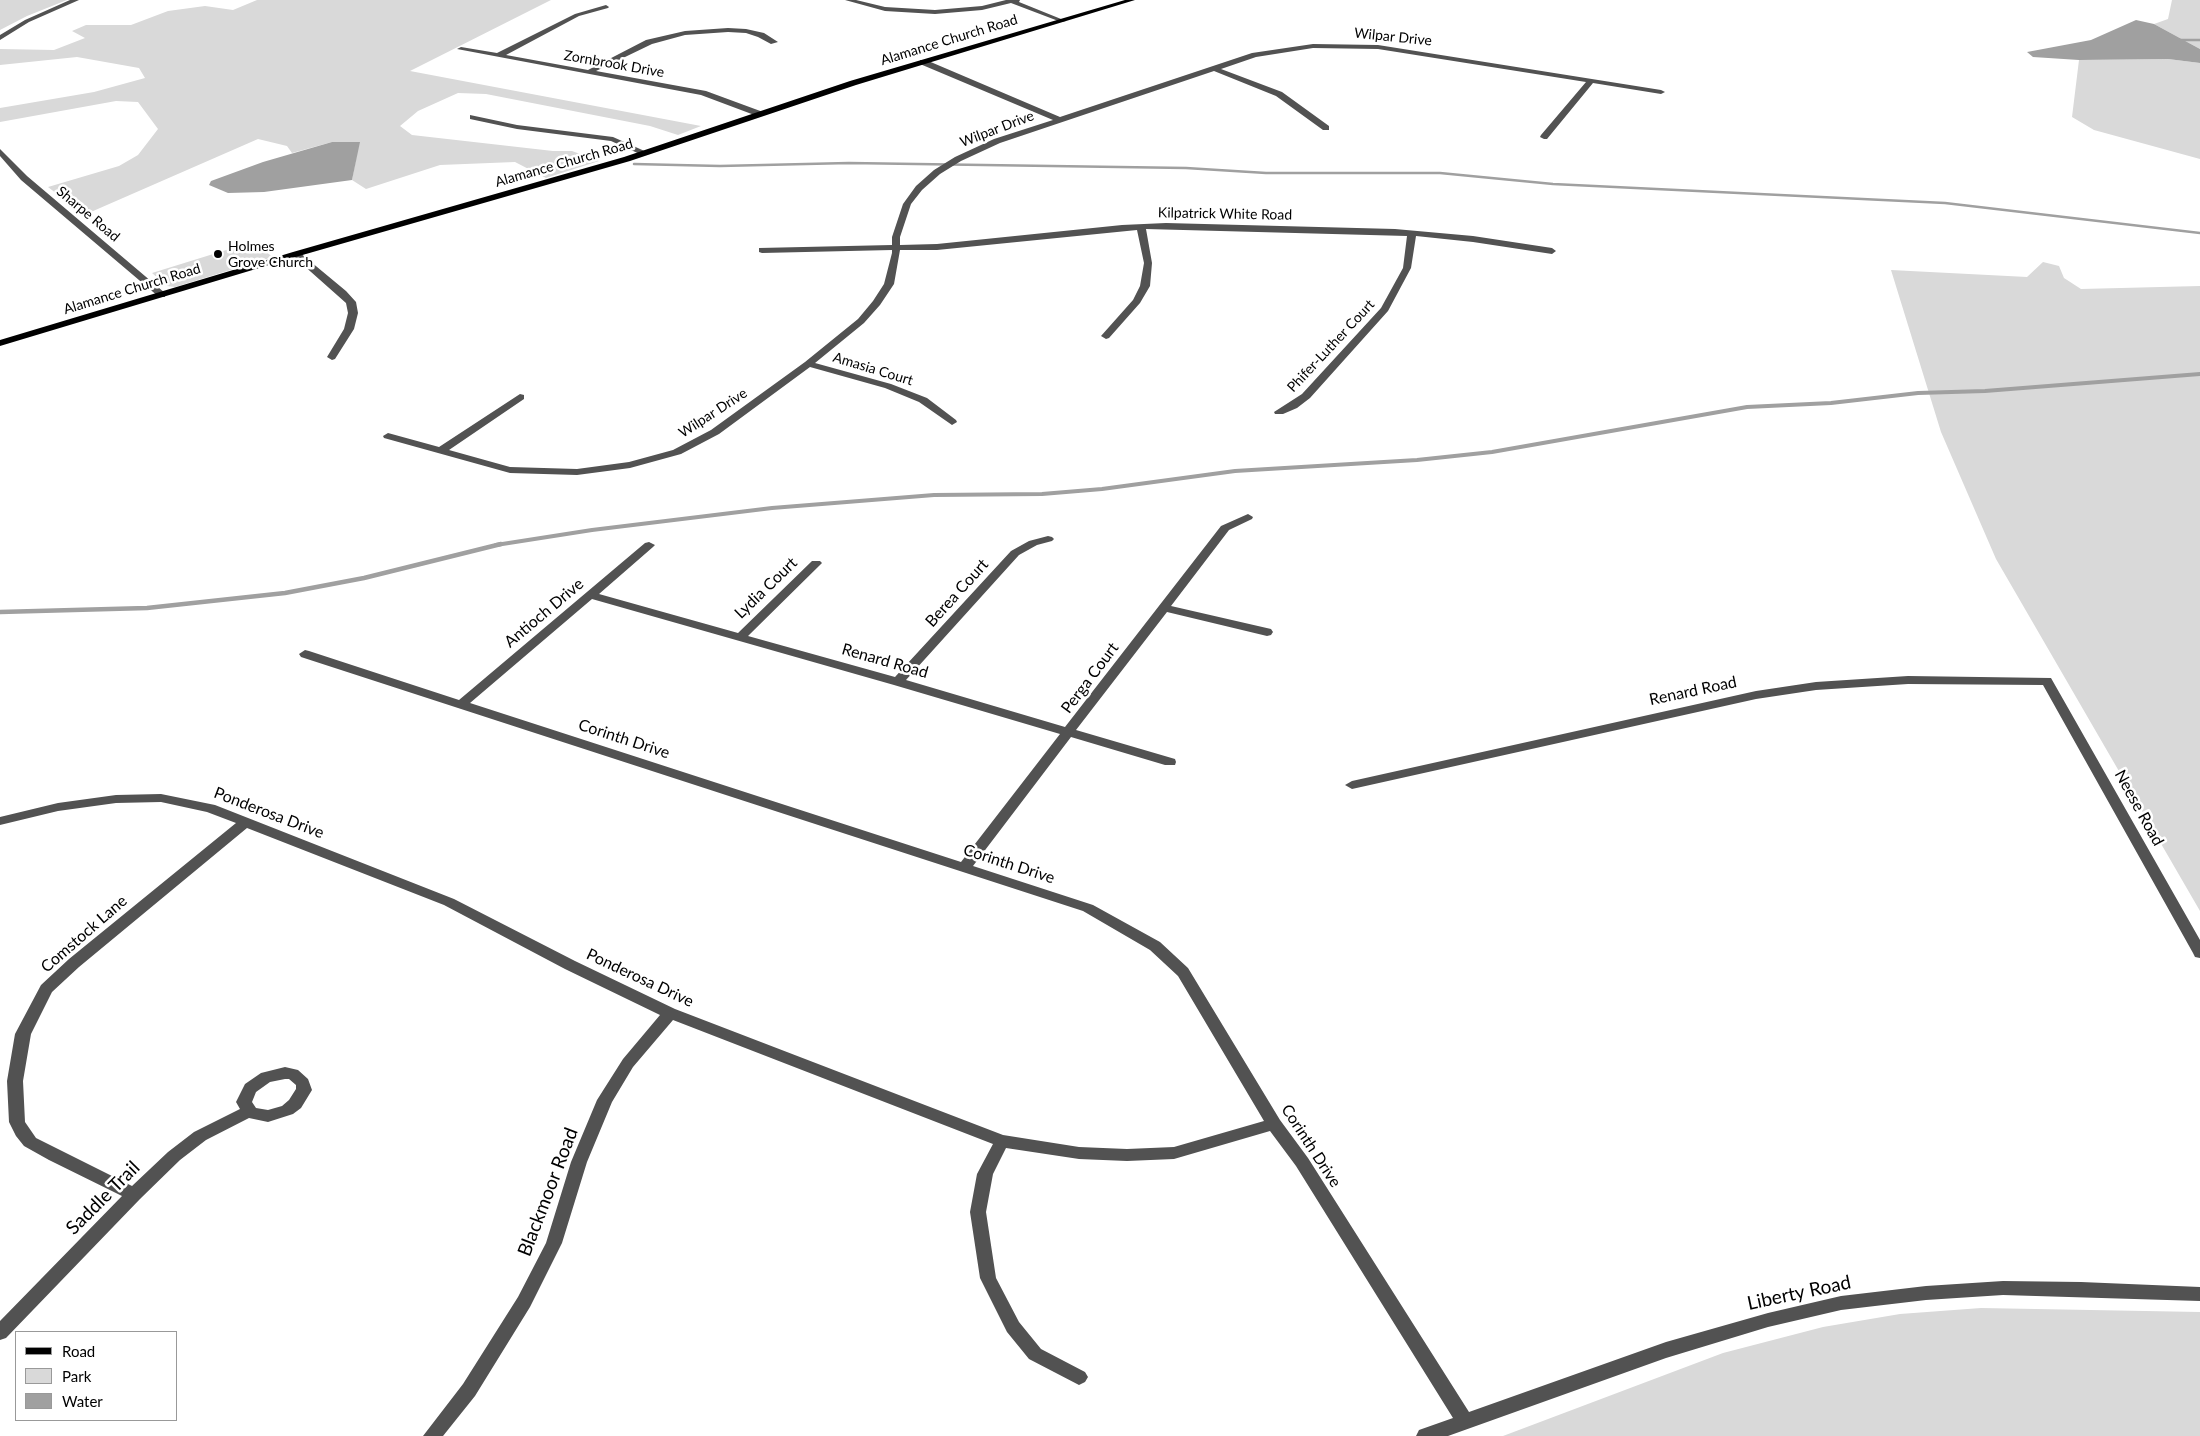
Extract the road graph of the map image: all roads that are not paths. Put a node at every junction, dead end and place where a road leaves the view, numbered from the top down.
1 (76, 0) edge
2 (848, 0) edge
3 (1013, 0) edge
4 (1132, 0) edge
5 (606, 7) dead end
6 (1063, 20) junction
7 (0, 38) edge
8 (774, 42) dead end
9 (460, 49) dead end
10 (498, 56) junction
11 (923, 62) junction
12 (1213, 68) junction
13 (589, 72) junction
14 (1591, 81) junction
15 (1661, 92) dead end
16 (760, 114) junction
17 (473, 117) dead end
18 (1060, 120) junction
19 (1326, 128) dead end
20 (1544, 137) dead end
21 (0, 151) edge
22 (646, 153) junction
23 (1141, 227) junction
24 (1412, 234) junction
25 (896, 248) junction
26 (762, 250) dead end
27 (1552, 252) dead end
28 (296, 254) junction
29 (162, 294) junction
30 (1106, 336) dead end
31 (0, 343) edge
32 (332, 357) dead end
33 (808, 364) junction
34 (520, 397) dead end
35 (1279, 412) dead end
36 (952, 422) dead end
37 (388, 436) dead end
38 (440, 451) junction
39 (1248, 517) dead end
40 (1048, 539) dead end
41 (649, 545) dead end
42 (816, 563) dead end
43 (591, 594) junction
44 (1164, 608) junction
45 (1267, 632) dead end
46 (740, 637) junction
47 (305, 654) dead end
48 (2047, 681) joint
49 (898, 682) junction
50 (461, 705) junction
51 (1068, 732) junction
52 (1170, 762) dead end
53 (1352, 785) dead end
54 (0, 821) edge
55 (244, 823) junction
56 (964, 868) junction
57 (2200, 953) edge
58 (670, 1013) junction
59 (248, 1110) dead end
60 (1274, 1124) junction
61 (1002, 1141) junction
62 (134, 1194) junction
63 (2200, 1294) edge
64 (0, 1334) edge
65 (1079, 1377) dead end
66 (1465, 1421) junction
67 (432, 1436) edge
68 (1425, 1436) edge

1 - 7 street
2 - 3 street
3 - 6 street
4 - 6 main road, Alamance Church Road
5 - 10 street
6 - 11 main road, Alamance Church Road
8 - 13 street
9 - 10 street, Zornbrook Drive
10 - 13 street, Zornbrook Drive
11 - 16 main road, Alamance Church Road
11 - 18 street
12 - 14 street, Wilpar Drive
12 - 18 street, Wilpar Drive
12 - 19 street
13 - 16 street, Zornbrook Drive
14 - 15 street, Wilpar Drive
14 - 20 street
16 - 22 main road, Alamance Church Road
17 - 22 street
18 - 25 street, Wilpar Drive
21 - 29 street, Sharpe Road
22 - 28 main road, Alamance Church Road
23 - 24 street, Kilpatrick White Road
23 - 25 street, Kilpatrick White Road
23 - 30 street
24 - 27 street, Kilpatrick White Road
24 - 35 street, Phifer-Luther Court
25 - 26 street, Kilpatrick White Road
25 - 33 street, Wilpar Drive
28 - 29 main road, Alamance Church Road
28 - 32 street
29 - 31 main road, Alamance Church Road
33 - 36 street, Amasia Court
33 - 38 street, Wilpar Drive
34 - 38 street
37 - 38 street, Wilpar Drive
39 - 44 street, Perga Court
40 - 49 street, Berea Court
41 - 43 street, Antioch Drive
42 - 46 street, Lydia Court
43 - 46 street, Renard Road
43 - 50 street, Antioch Drive
44 - 45 street
44 - 51 street, Perga Court
46 - 49 street, Renard Road
47 - 50 street, Corinth Drive
48 - 53 street, Renard Road
48 - 57 street, Neese Road
49 - 51 street, Renard Road
50 - 56 street, Corinth Drive
51 - 52 street, Renard Road
51 - 56 street, Perga Court
54 - 55 street, Ponderosa Drive
55 - 58 street, Ponderosa Drive
55 - 62 street, Comstock Lane
56 - 60 street, Corinth Drive
58 - 61 street, Ponderosa Drive
58 - 67 street, Blackmoor Road
59 - 62 street, Saddle Trail
60 - 61 street, Ponderosa Drive
60 - 66 street, Corinth Drive
61 - 65 street
62 - 64 street, Saddle Trail
63 - 66 street, Liberty Road
66 - 68 street, Liberty Road

